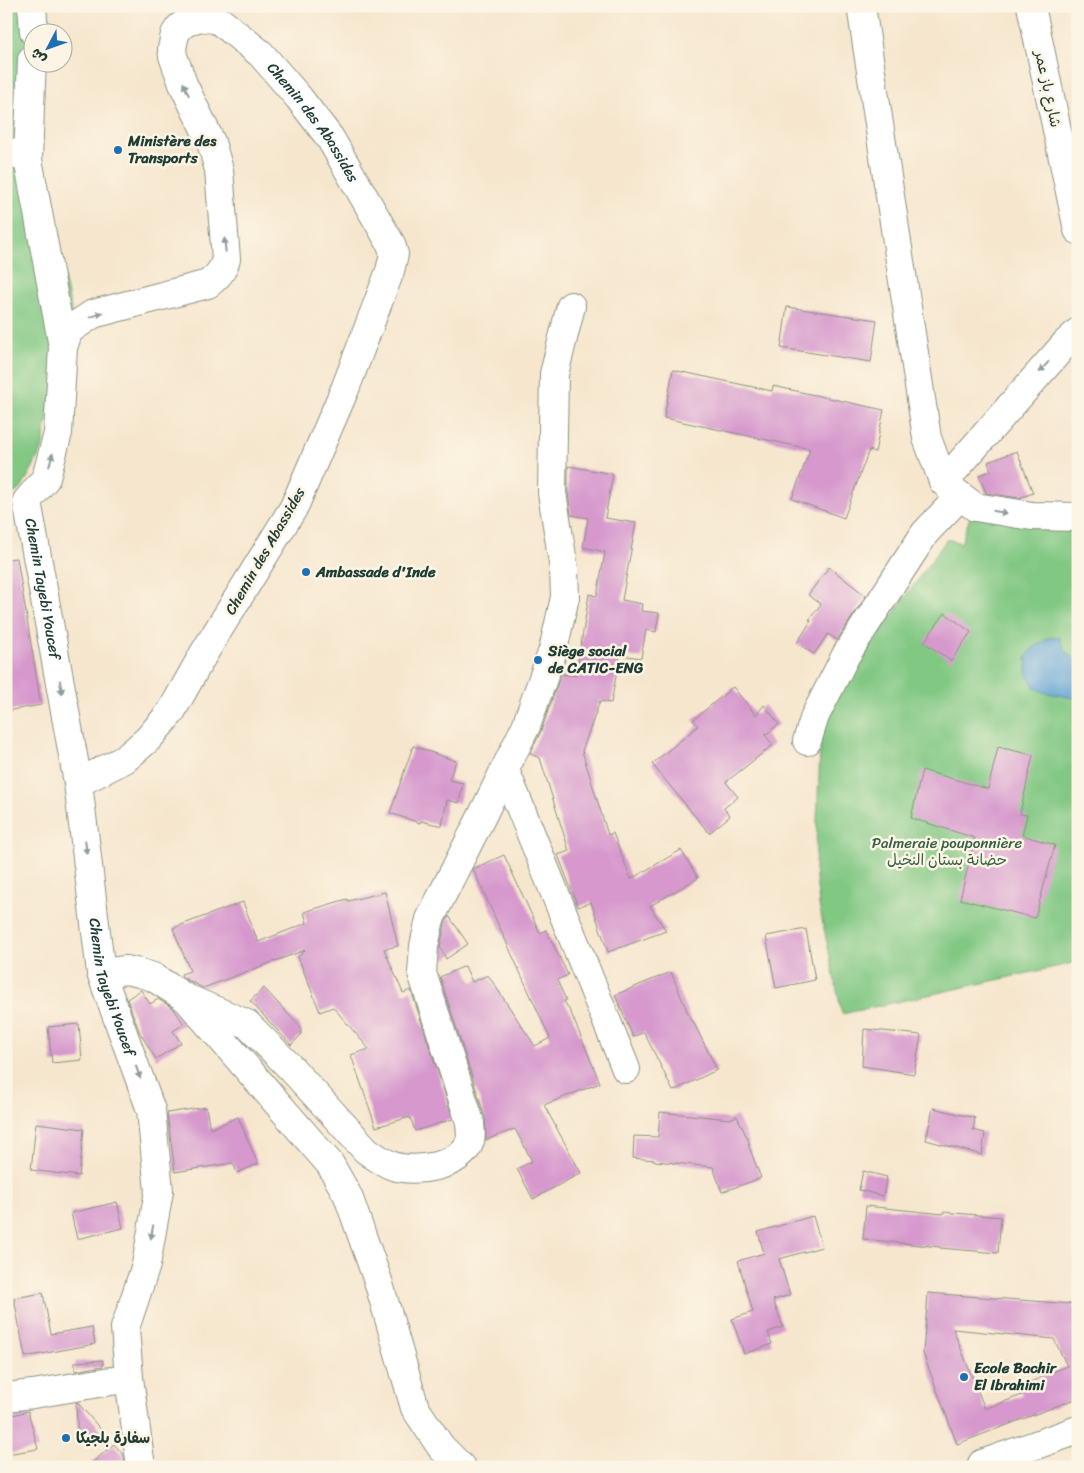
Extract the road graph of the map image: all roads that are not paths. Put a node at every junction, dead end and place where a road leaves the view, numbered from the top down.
1 (32, 6) edge
2 (861, 6) edge
3 (1031, 6) edge
4 (33, 22) edge
5 (30, 72) edge
6 (17, 155) edge
7 (1078, 230) edge
8 (571, 306) dead end
9 (1078, 332) edge
10 (63, 346) junction
11 (952, 489) junction
12 (17, 503) edge
13 (1078, 517) edge
14 (807, 741) dead end
15 (505, 770) junction
16 (78, 783) junction
17 (101, 973) junction
18 (186, 998) junction
19 (626, 1069) dead end
20 (129, 1378) junction
21 (6, 1397) edge
22 (1078, 1430) edge
23 (982, 1464) dead end
24 (140, 1467) edge
25 (461, 1467) edge

1 - 4 street
2 - 11 street
3 - 7 street, شارع باز عمر
5 - 6 street
6 - 10 street
8 - 15 street
9 -> 11 street
12 -> 10 street, Chemin des Abassides
10 -> 16 street, Chemin des Abassides
11 -> 13 street
11 - 14 street
12 -> 16 street, Chemin Tayebi Youcef
15 - 18 street
15 - 19 street
16 -> 17 street, Chemin Tayebi Youcef
17 - 18 street
17 -> 20 street, Chemin Tayebi Youcef
18 - 25 street
20 - 21 street
20 - 24 street, Chemin Tayebi Youcef
22 - 23 street

